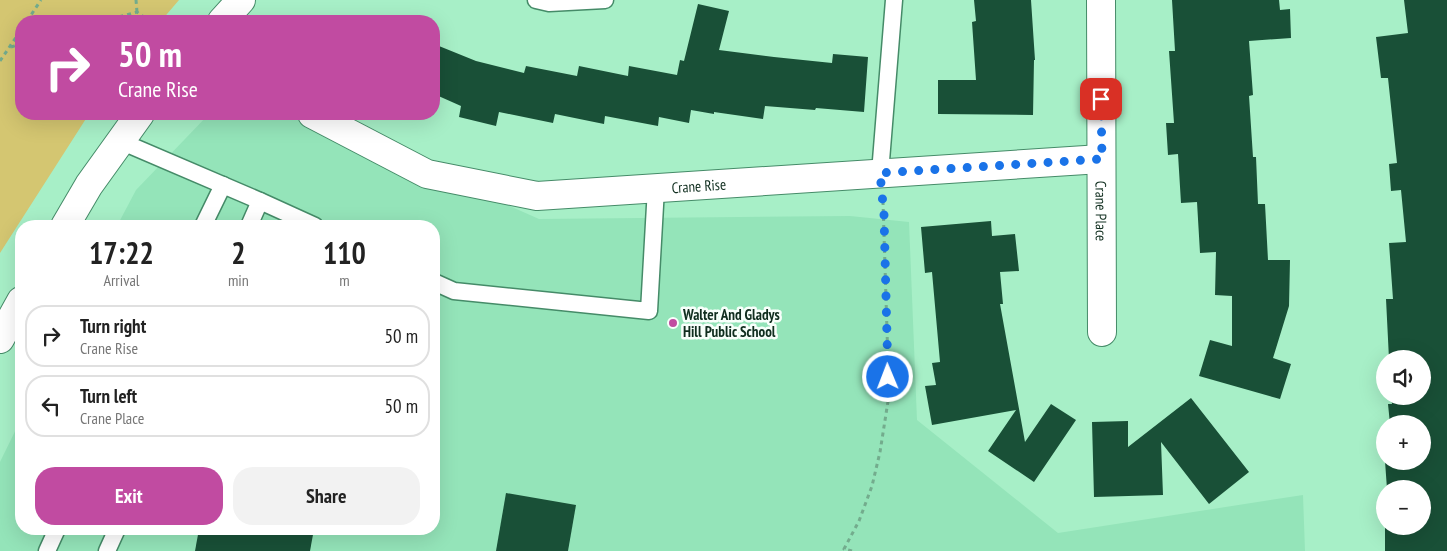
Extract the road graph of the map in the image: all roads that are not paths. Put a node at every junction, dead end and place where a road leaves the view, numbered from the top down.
1 (241, 0) edge
2 (536, 0) edge
3 (604, 0) edge
4 (894, 0) edge
5 (1101, 0) edge
6 (227, 15) edge
7 (136, 120) edge
8 (324, 120) edge
9 (120, 141) junction
10 (1102, 159) junction
11 (880, 173) junction
12 (224, 185) junction
13 (656, 188) junction
14 (260, 200) junction
15 (69, 220) edge
16 (206, 220) edge
17 (252, 220) edge
18 (302, 220) edge
19 (440, 285) edge
20 (15, 312) edge
21 (1102, 332) dead end
22 (0, 339) edge
23 (54, 535) edge
24 (114, 535) edge
25 (46, 551) edge
26 (107, 551) edge

1 - 6 street
2 - 3 lane
4 - 11 lane
5 - 10 street, Crane Place
7 - 9 street
8 - 13 street, Crane Rise
9 - 12 lane
9 - 15 street
10 - 11 street, Crane Rise
10 - 21 street, Crane Place
11 - 13 street, Crane Rise
12 - 14 lane
12 - 16 lane
13 - 19 lane
14 - 17 lane
14 - 18 lane
20 - 22 street
23 - 25 lane
24 - 26 lane

